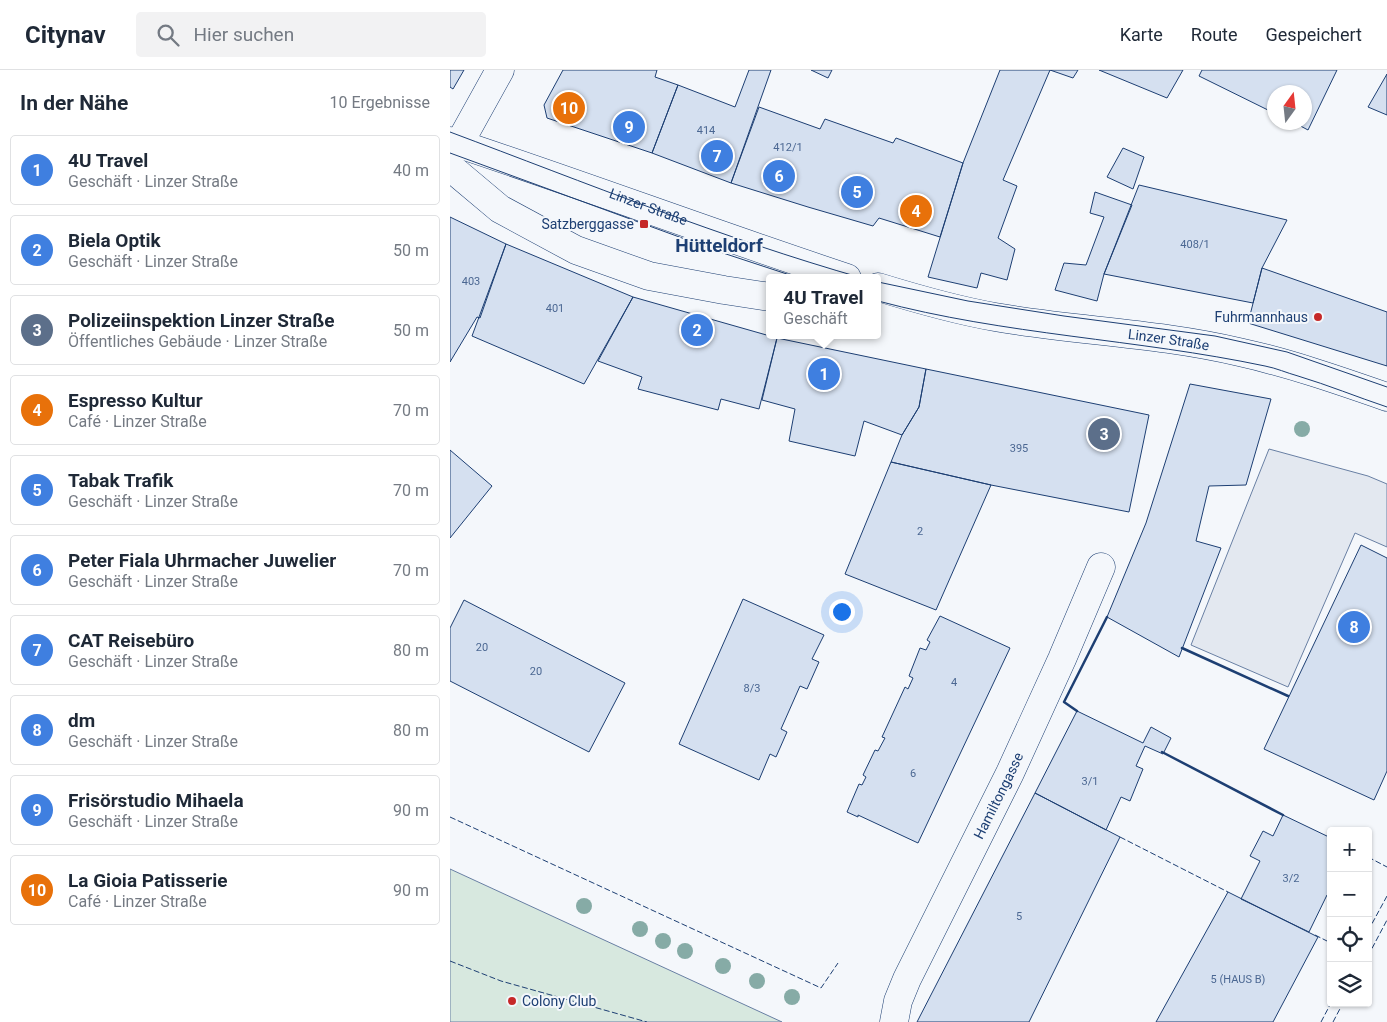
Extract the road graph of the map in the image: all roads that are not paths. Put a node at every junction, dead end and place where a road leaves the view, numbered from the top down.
1 (500, 70) edge
2 (453, 151) edge
3 (835, 274) edge
4 (881, 288) edge
5 (766, 296) edge
6 (881, 302) edge
7 (945, 307) junction
8 (1387, 397) edge
9 (1101, 567) dead end
10 (894, 1022) edge

1 - 2 main road
2 - 3 main road, Linzer Straße
2 - 5 main road
4 - 7 main road, Linzer Straße
6 - 7 main road, Linzer Straße
7 - 8 main road, Linzer Straße
9 - 10 main road, Hamiltongasse

